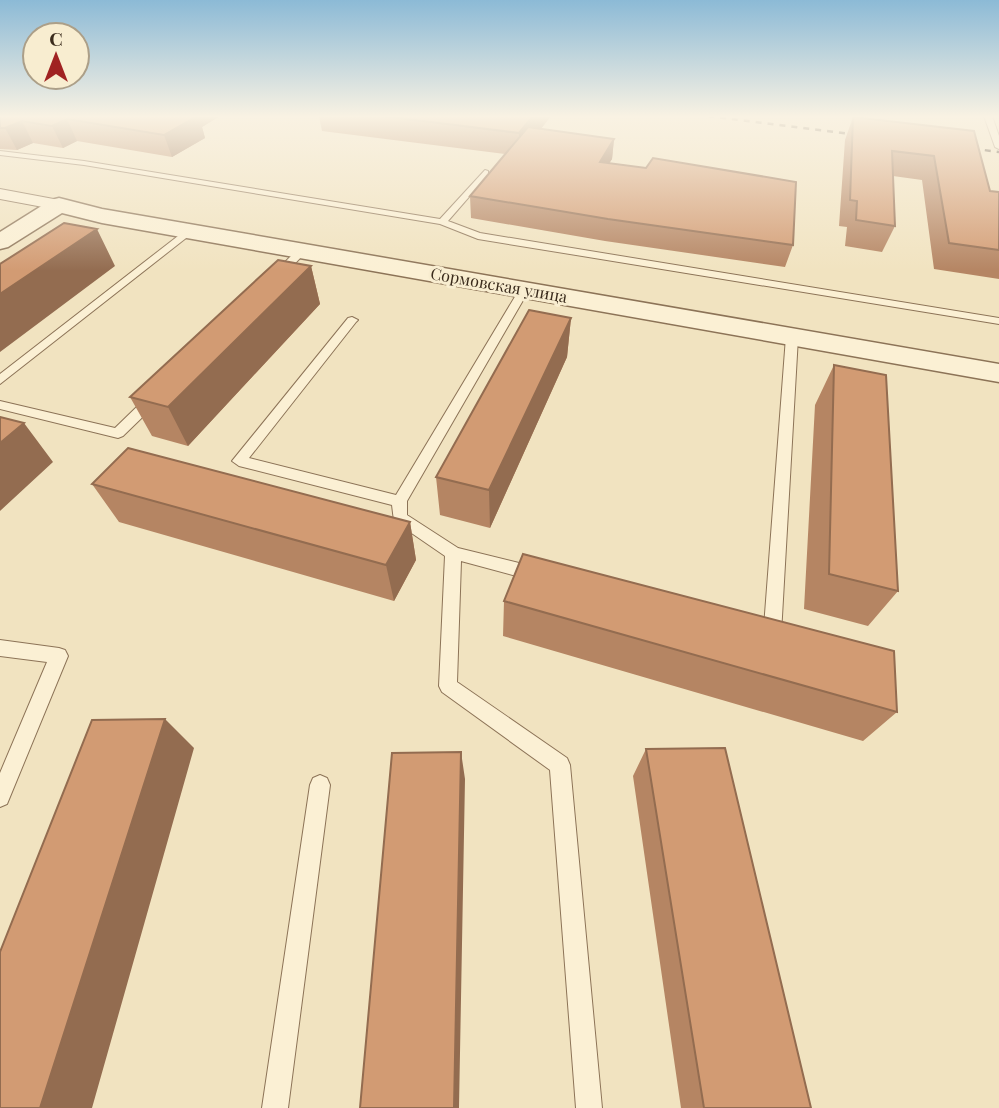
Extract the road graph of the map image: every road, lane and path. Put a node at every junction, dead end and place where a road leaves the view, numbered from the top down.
1 (113, 168) edge
2 (485, 173) edge
3 (0, 194) edge
4 (59, 205) junction
5 (102, 216) junction
6 (442, 222) junction
7 (190, 231) junction
8 (74, 234) edge
9 (3, 238) edge
10 (302, 251) junction
11 (524, 290) junction
12 (261, 291) edge
13 (352, 320) dead end
14 (999, 321) edge
15 (792, 337) junction
16 (999, 373) edge
17 (0, 380) edge
18 (166, 386) edge
19 (0, 405) edge
20 (400, 501) junction
21 (453, 553) junction
22 (559, 580) edge
23 (745, 627) edge
24 (0, 648) edge
25 (320, 785) dead end
26 (0, 797) edge
27 (275, 1108) edge
28 (589, 1108) edge

1 - 6 lane
2 - 6 lane
3 - 4 street, Сормовская улица
4 - 5 street, Сормовская улица
4 - 9 street
5 - 7 street, Сормовская улица
5 - 8 street
6 - 14 lane
7 - 10 street, Сормовская улица
7 - 17 lane
10 - 11 street, Сормовская улица
10 - 12 lane
11 - 15 street, Сормовская улица
11 - 20 lane
13 - 20 lane
15 - 16 street, Сормовская улица
15 - 23 lane
18 - 19 lane
20 - 21 lane
21 - 22 lane
21 - 28 lane
24 - 26 lane
25 - 27 lane

